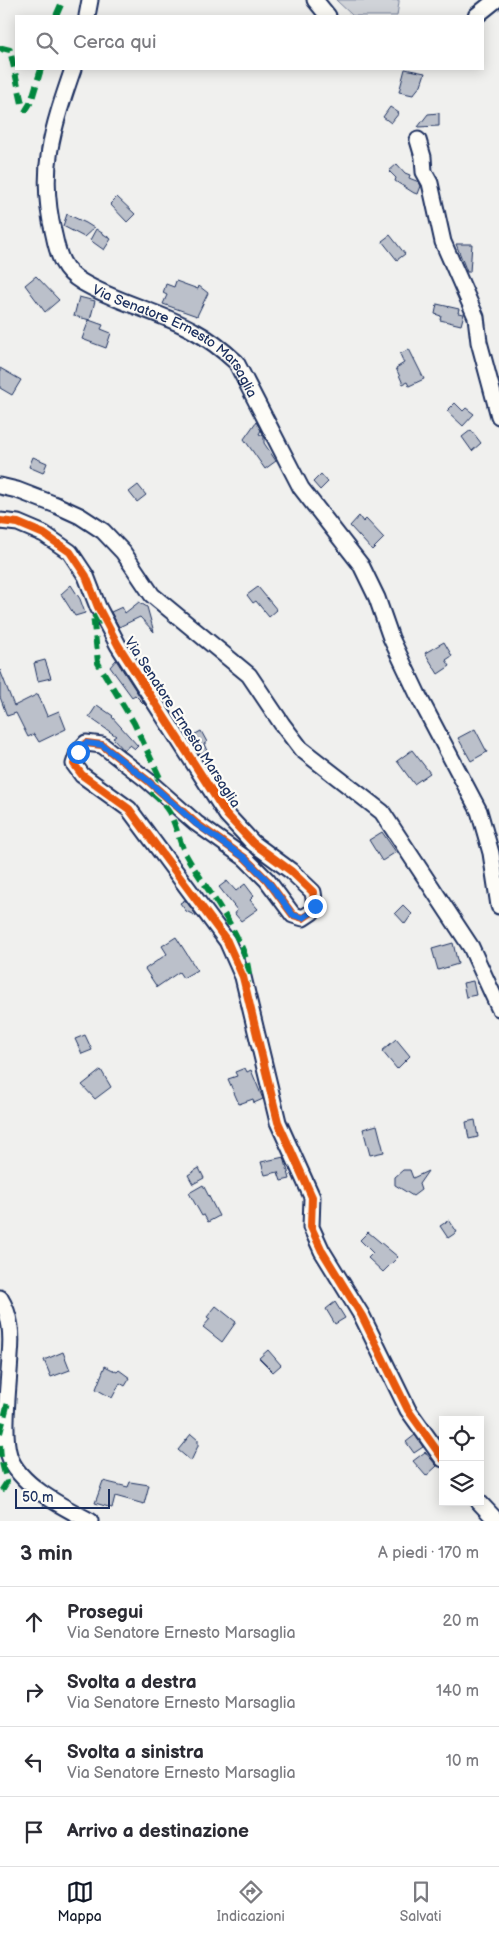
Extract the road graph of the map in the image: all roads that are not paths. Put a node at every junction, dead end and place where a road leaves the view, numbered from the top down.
1 (90, 0) edge
2 (316, 0) edge
3 (496, 0) edge
4 (87, 15) edge
5 (327, 15) edge
6 (477, 15) edge
7 (73, 70) edge
8 (418, 140) dead end
9 (499, 416) edge
10 (0, 486) edge
11 (0, 521) edge
12 (499, 906) edge
13 (499, 1008) edge
14 (0, 1298) edge
15 (439, 1453) edge
16 (483, 1506) edge
17 (90, 1521) edge
18 (497, 1521) edge

1 - 4 street
2 - 5 street
3 - 6 street
7 - 12 street, Via Senatore Ernesto Marsaglia
8 - 9 street
10 - 13 street
11 - 15 street, Via Senatore Ernesto Marsaglia
14 - 17 street
16 - 18 street

